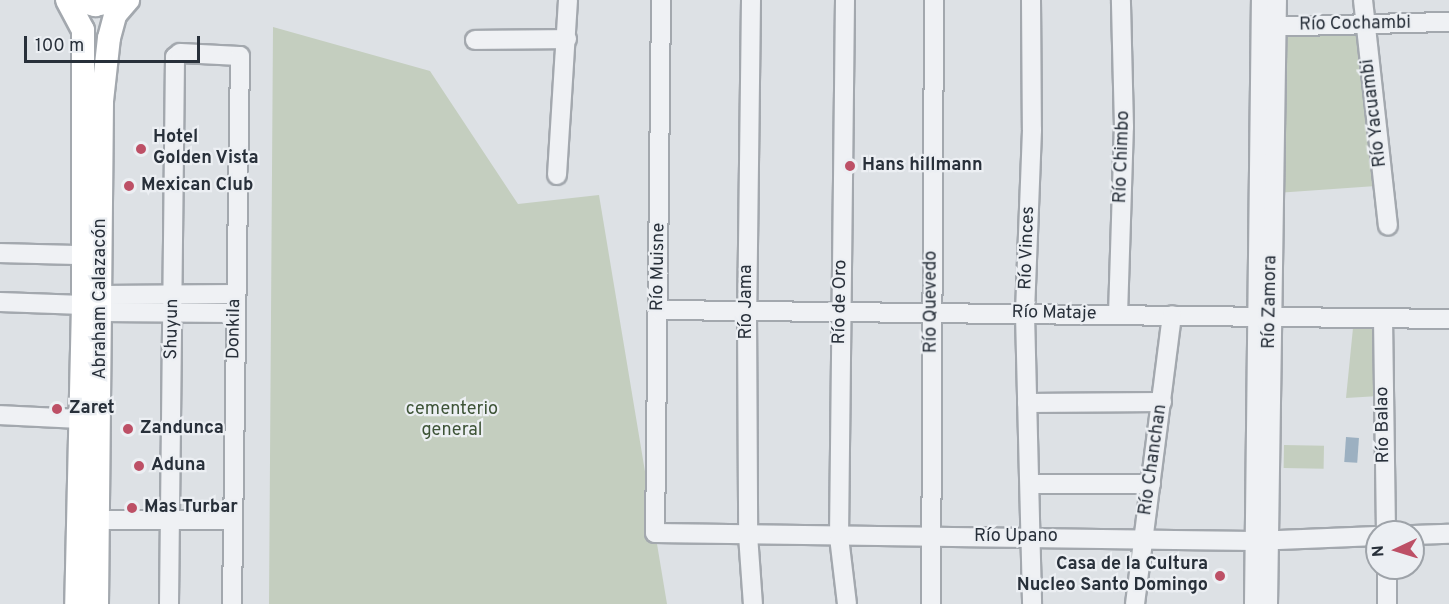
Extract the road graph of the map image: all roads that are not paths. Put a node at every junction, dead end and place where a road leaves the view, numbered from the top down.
1 (67, 0) edge
2 (76, 0) edge
3 (121, 0) edge
4 (128, 0) edge
5 (568, 0) edge
6 (661, 0) edge
7 (751, 0) edge
8 (845, 0) edge
9 (934, 0) edge
10 (1031, 0) edge
11 (1121, 0) edge
12 (1261, 0) edge
13 (1277, 0) edge
14 (1363, 0) edge
15 (1449, 22) edge
16 (1365, 24) junction
17 (1268, 27) junction
18 (567, 39) junction
19 (475, 40) dead end
20 (177, 54) joint
21 (557, 175) dead end
22 (1388, 226) dead end
23 (0, 253) edge
24 (77, 255) dead end
25 (236, 294) junction
26 (0, 302) edge
27 (173, 303) junction
28 (95, 304) junction
29 (659, 310) junction
30 (747, 310) junction
31 (841, 312) junction
32 (235, 313) junction
33 (932, 313) junction
34 (1025, 314) junction
35 (1118, 315) junction
36 (1172, 315) junction
37 (1264, 317) junction
38 (1383, 318) junction
39 (1449, 319) edge
40 (1162, 402) junction
41 (1027, 403) junction
42 (0, 415) edge
43 (81, 419) junction
44 (1031, 484) junction
45 (1151, 484) junction
46 (99, 520) junction
47 (232, 520) junction
48 (1386, 520) edge
49 (170, 521) junction
50 (655, 533) joint
51 (1449, 534) edge
52 (748, 535) junction
53 (1425, 535) edge
54 (1031, 536) junction
55 (1365, 536) edge
56 (838, 537) junction
57 (930, 538) junction
58 (1142, 539) junction
59 (1260, 540) junction
60 (1387, 580) edge
61 (76, 604) edge
62 (97, 604) edge
63 (169, 604) edge
64 (232, 604) edge
65 (753, 604) edge
66 (847, 604) edge
67 (932, 604) edge
68 (1032, 604) edge
69 (1135, 604) edge
70 (1254, 604) edge
71 (1268, 604) edge
72 (1387, 604) edge

1 - 28 main road, Abraham Calazacón
2 - 3 main road
4 - 28 main road, Abraham Calazacón
5 - 18 street
6 - 29 street, Río Muisne
7 - 30 street, Río Jama
8 - 31 street, Río de Oro
9 - 33 street, Río Quevedo
10 - 34 street, Río Vinces
11 - 35 street, Río Chimbo
12 - 17 street, Río Zamora
13 - 17 street, Río Zamora
14 - 16 street, Río Yacuambi
15 - 16 street, Río Cochambi
16 - 17 street, Río Cochambi
16 - 22 street, Río Yacuambi
17 - 37 street, Río Zamora
18 - 19 street
18 - 21 street
20 - 25 street, Donkila
20 - 27 street, Shuyun
23 - 24 street
25 - 27 street
25 - 32 street, Donkila
26 - 28 street
27 - 28 street
27 - 32 street
27 - 49 street, Shuyun
28 - 43 main road, Abraham Calazacón
28 - 46 main road, Abraham Calazacón
29 - 30 street, Río Mataje
29 - 50 street, Río Muisne
30 - 31 street, Río Mataje
30 - 52 street, Río Jama
31 - 33 street, Río Mataje
31 - 56 street, Río de Oro
32 - 47 street, Donkila
33 - 34 street, Río Mataje
33 - 57 street, Río Quevedo
34 - 35 street, Río Mataje
34 - 41 street, Río Vinces
35 - 36 street, Río Mataje
36 - 37 street, Río Mataje
36 - 40 street, Río Chanchan
37 - 38 street, Río Mataje
37 - 59 street, Río Zamora
38 - 39 street, Río Mataje
38 - 48 street, Río Balao
40 - 41 street
40 - 45 street, Río Chanchan
41 - 44 street, Río Vinces
42 - 43 street
43 - 61 main road, Abraham Calazacón
44 - 45 street
44 - 54 street, Río Vinces
45 - 58 street, Río Chanchan
46 - 49 street
46 - 62 main road, Abraham Calazacón
47 - 49 street
47 - 64 street, Donkila
49 - 63 street, Shuyun
50 - 52 street, Río Upano
51 - 53 street
52 - 56 street, Río Upano
52 - 65 street, Río Jama
54 - 57 street, Río Upano
54 - 58 street, Río Upano
54 - 68 street, Río Vinces
55 - 59 street, Río Upano
56 - 57 street, Río Upano
56 - 66 street, Río de Oro
57 - 67 street, Río Quevedo
58 - 59 street, Río Upano
58 - 69 street, Río Chanchan
59 - 70 street, Río Zamora
59 - 71 street, Río Zamora
60 - 72 street

